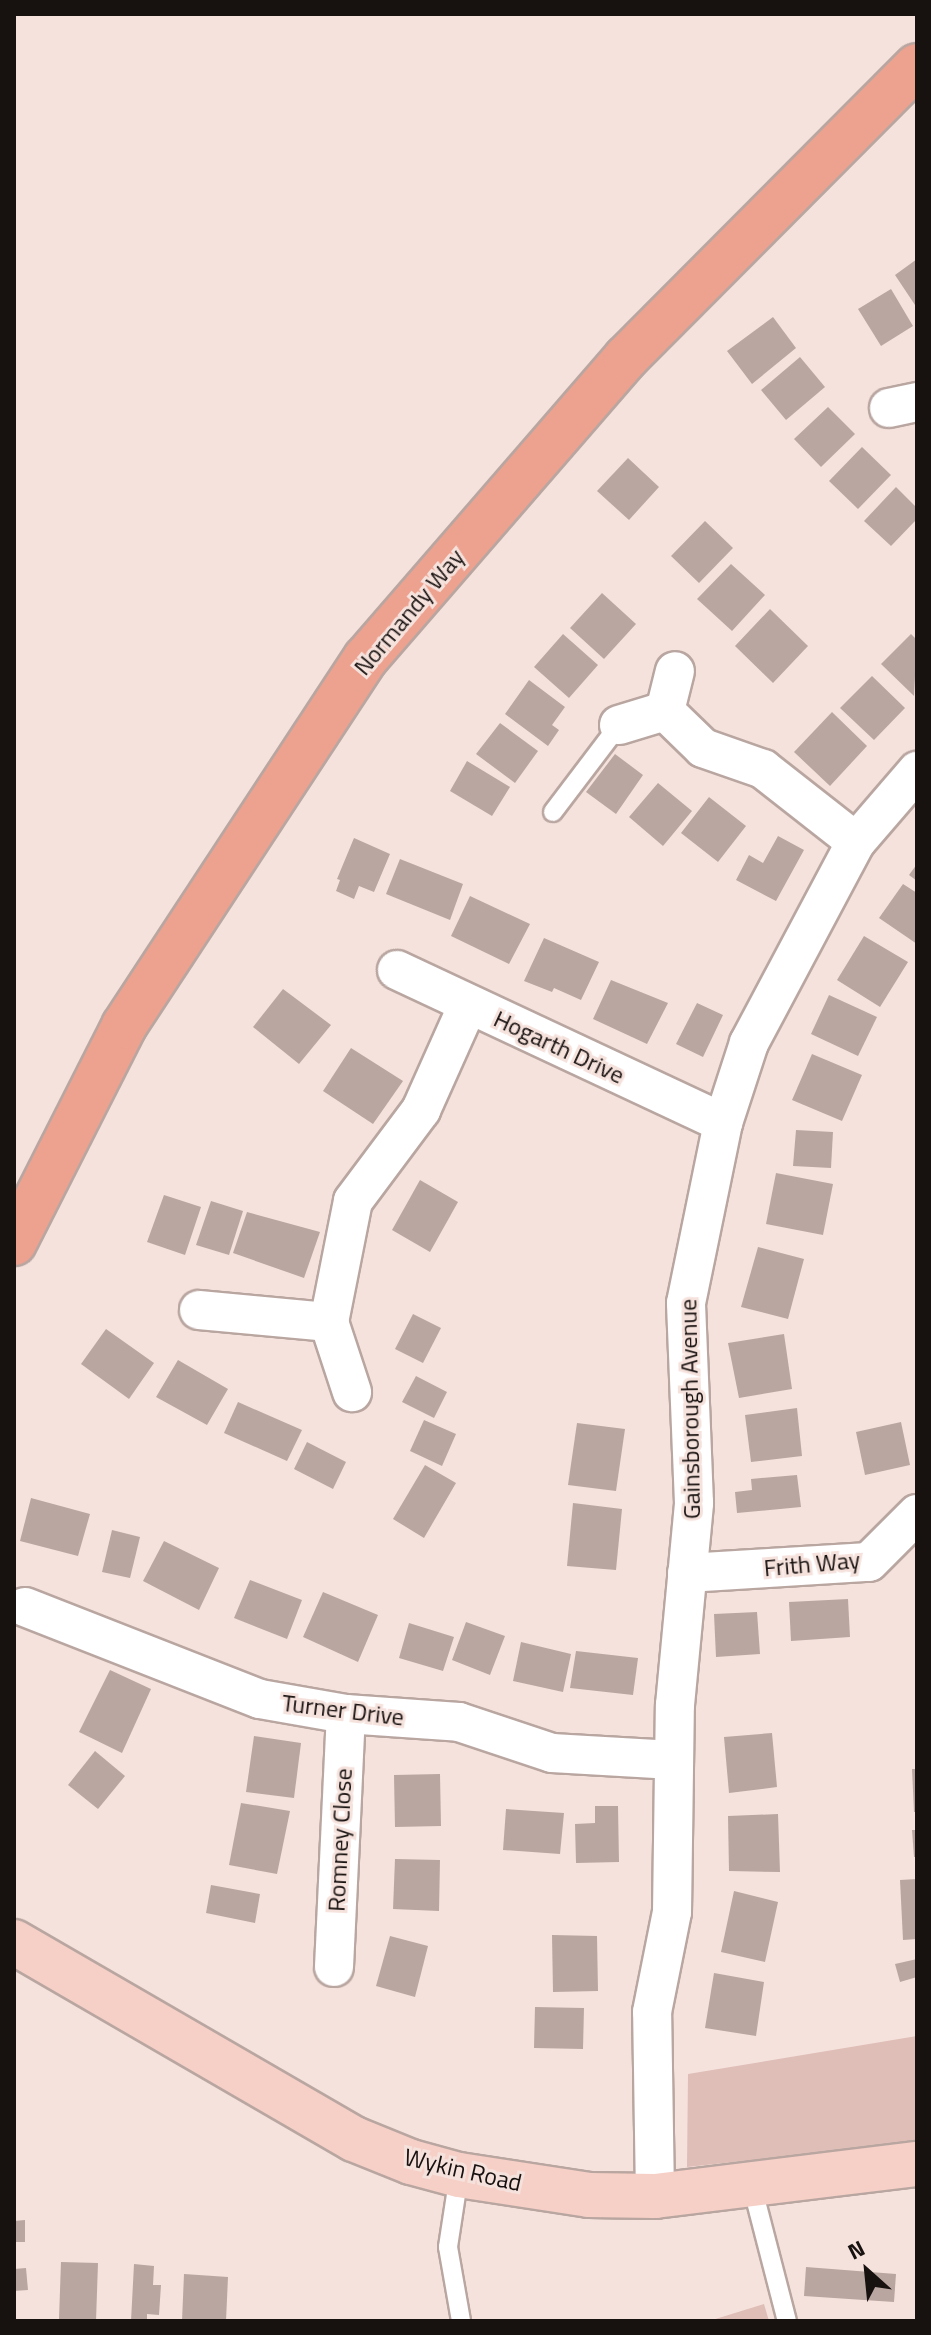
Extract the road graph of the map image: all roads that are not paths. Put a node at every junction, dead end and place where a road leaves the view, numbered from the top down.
1 (917, 66) edge
2 (675, 671) dead end
3 (665, 711) junction
4 (619, 725) joint
5 (917, 771) edge
6 (553, 812) dead end
7 (856, 842) junction
8 (397, 970) dead end
9 (468, 1005) junction
10 (723, 1123) junction
11 (14, 1243) edge
12 (199, 1310) dead end
13 (329, 1322) junction
14 (352, 1392) dead end
15 (917, 1514) edge
16 (687, 1573) junction
17 (25, 1607) dead end
18 (346, 1714) junction
19 (673, 1760) junction
20 (14, 1942) edge
21 (334, 1967) dead end
22 (917, 2164) edge
23 (459, 2175) junction
24 (752, 2186) junction
25 (655, 2196) junction
26 (461, 2321) edge
27 (787, 2321) edge

1 - 11 main road, Normandy Way
2 - 3 street
3 - 4 street
3 - 7 street
4 - 6 lane
5 - 7 street, Gainsborough Avenue
7 - 10 street, Gainsborough Avenue
8 - 9 street, Hogarth Drive
9 - 10 street, Hogarth Drive
9 - 13 street
10 - 16 street, Gainsborough Avenue
12 - 13 street
13 - 14 street
15 - 16 street, Frith Way
16 - 19 street, Gainsborough Avenue
17 - 18 street, Turner Drive
18 - 19 street, Turner Drive
18 - 21 street, Romney Close
19 - 25 street, Gainsborough Avenue
20 - 23 street, Wykin Road
22 - 24 street, Wykin Road
23 - 25 street, Wykin Road
23 - 26 lane
24 - 25 street, Wykin Road
24 - 27 lane

